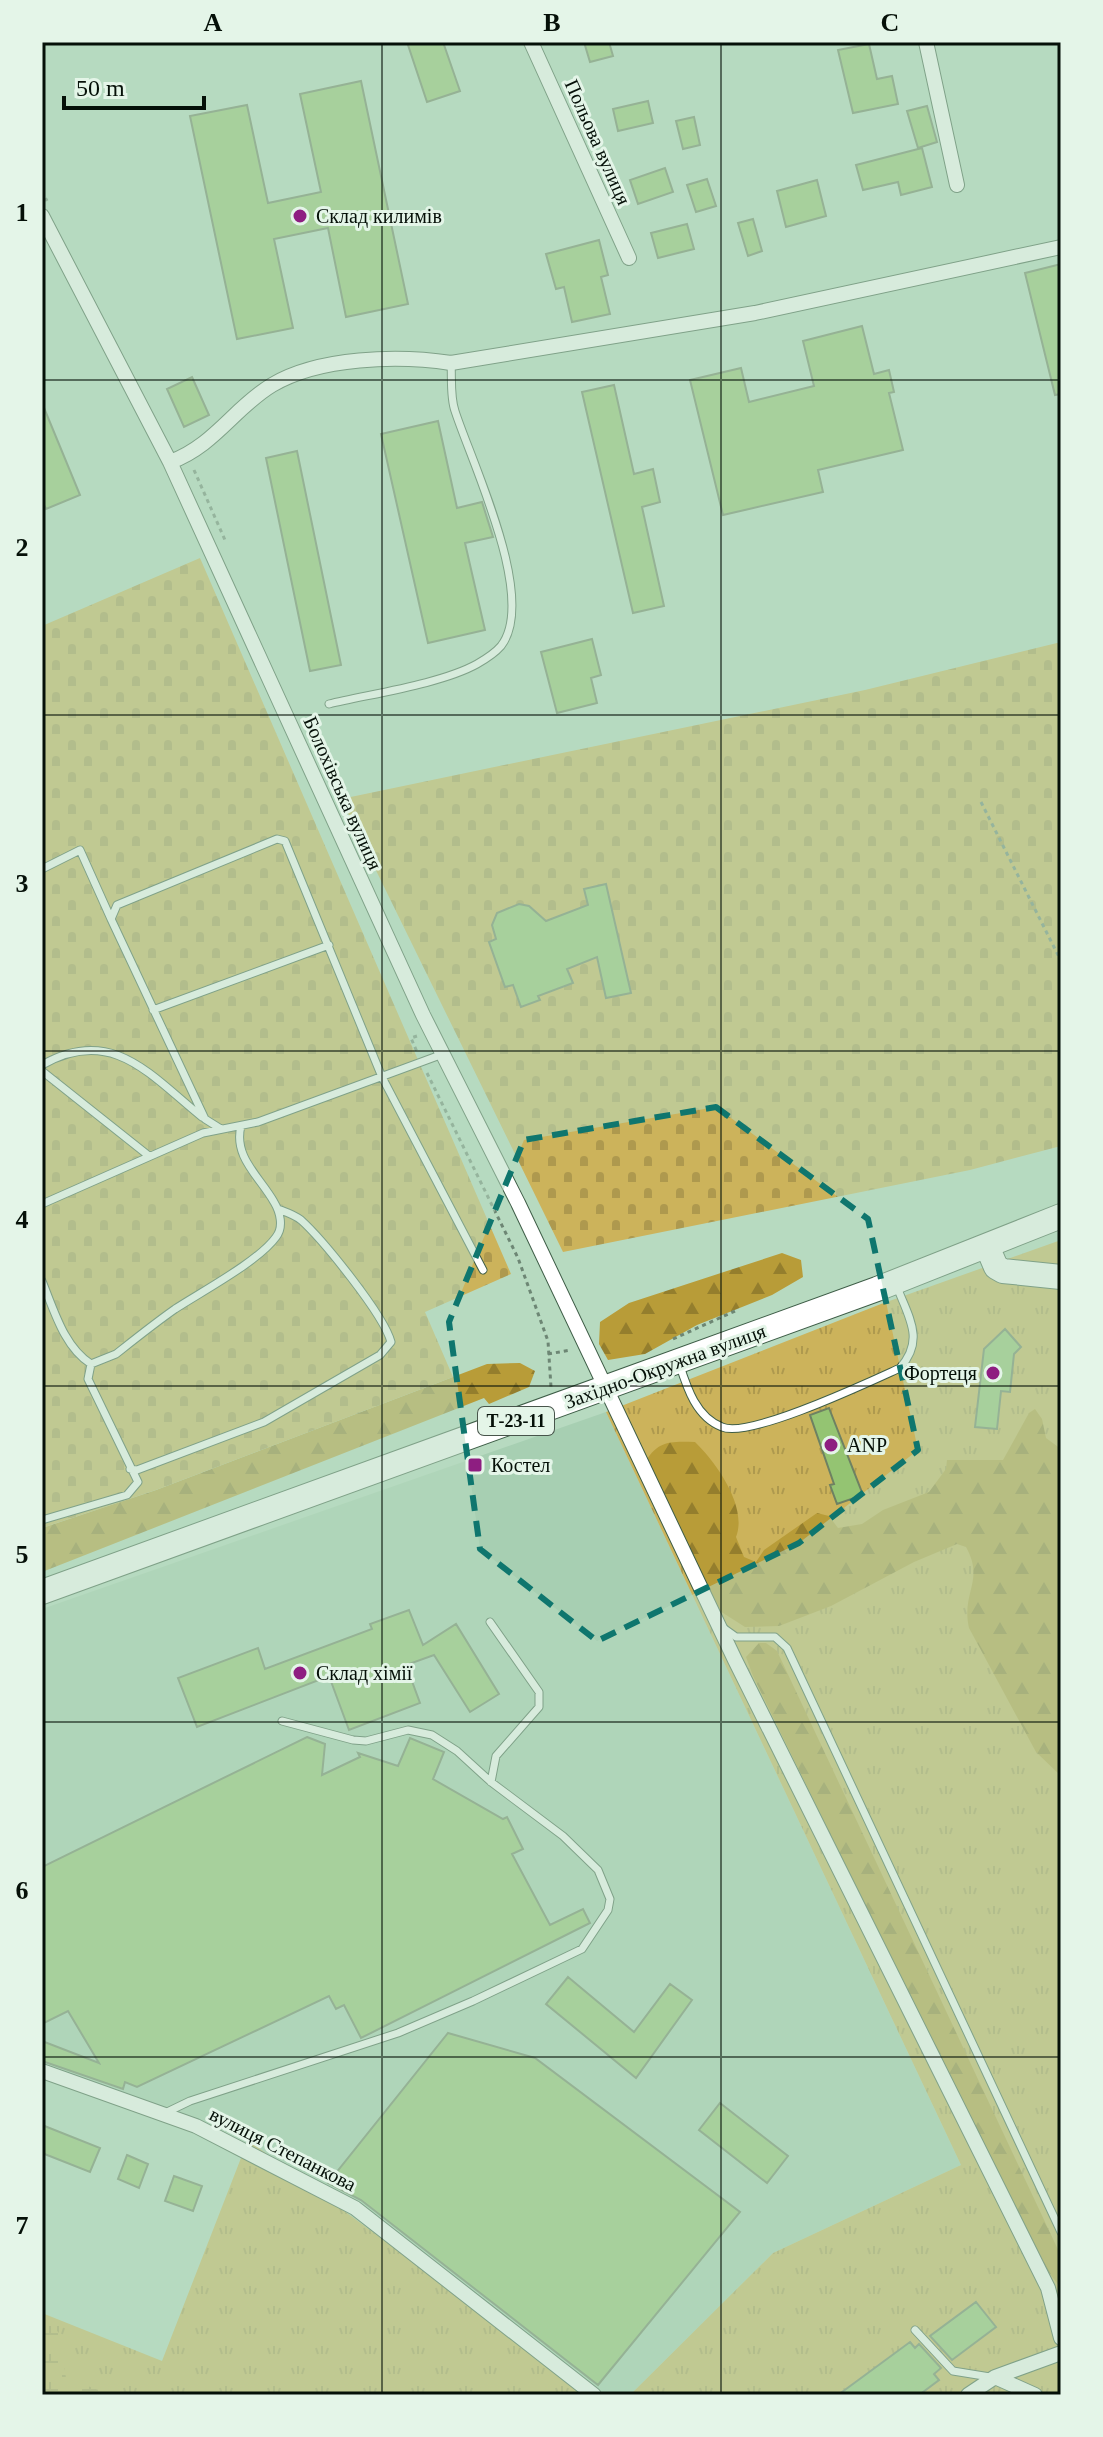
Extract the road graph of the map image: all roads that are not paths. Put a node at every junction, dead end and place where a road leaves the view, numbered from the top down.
1 (531, 42) edge
2 (926, 42) edge
3 (957, 185) dead end
4 (42, 216) edge
5 (1061, 247) edge
6 (629, 258) dead end
7 (451, 363) junction
8 (170, 462) junction
9 (329, 704) dead end
10 (42, 869) edge
11 (111, 919) junction
12 (329, 945) junction
13 (153, 1010) junction
14 (443, 1054) junction
15 (42, 1068) edge
16 (382, 1077) junction
17 (205, 1119) junction
18 (241, 1126) junction
19 (221, 1129) junction
20 (149, 1156) junction
21 (42, 1204) edge
22 (278, 1209) junction
23 (1061, 1216) edge
24 (987, 1246) junction
25 (483, 1270) dead end
26 (1061, 1277) edge
27 (42, 1281) edge
28 (895, 1282) junction
29 (674, 1350) junction
30 (91, 1364) junction
31 (605, 1388) junction
32 (130, 1469) junction
33 (42, 1520) edge
34 (42, 1592) edge
35 (490, 1622) dead end
36 (718, 1623) junction
37 (746, 1638) junction
38 (735, 1660) junction
39 (282, 1721) dead end
40 (491, 1782) junction
41 (42, 2071) edge
42 (162, 2115) junction
43 (1061, 2232) edge
44 (915, 2330) dead end
45 (1061, 2338) edge
46 (1061, 2353) edge
47 (995, 2377) junction
48 (594, 2395) edge
49 (968, 2395) edge
50 (1035, 2395) edge

1 - 6 street, Польова вулиця
2 - 3 street
4 - 8 street, Болохівська вулиця
5 - 7 street
7 - 8 street
7 - 9 lane
8 - 14 street, Болохівська вулиця
10 - 11 lane
11 - 12 lane
11 - 13 lane
12 - 13 lane
12 - 16 lane
13 - 17 lane
14 - 16 lane
14 - 31 street, Болохівська вулиця
15 - 17 lane
15 - 20 lane
16 - 18 lane
16 - 25 lane
17 - 19 lane
18 - 19 lane
18 - 22 lane
19 - 20 lane
20 - 21 lane
22 - 30 lane
22 - 32 lane
23 - 24 main road, Західно-Окружна вулиця
24 - 26 main road
24 - 28 main road, Західно-Окружна вулиця
27 - 30 lane
28 - 29 main road, Західно-Окружна вулиця
28 - 29 lane
29 - 31 main road, Західно-Окружна вулиця
30 - 32 lane
31 - 34 main road, Західно-Окружна вулиця / Т-23-11
31 - 36 street, Болохівська вулиця
32 - 33 lane
35 - 40 lane
36 - 37 lane
36 - 38 street, Болохівська вулиця
37 - 38 lane
37 - 43 lane
38 - 45 street, Болохівська вулиця
39 - 40 lane
40 - 42 lane
41 - 42 street, вулиця Степанкова
42 - 48 street, вулиця Степанкова
44 - 47 lane
46 - 47 street
47 - 49 street
47 - 50 street

